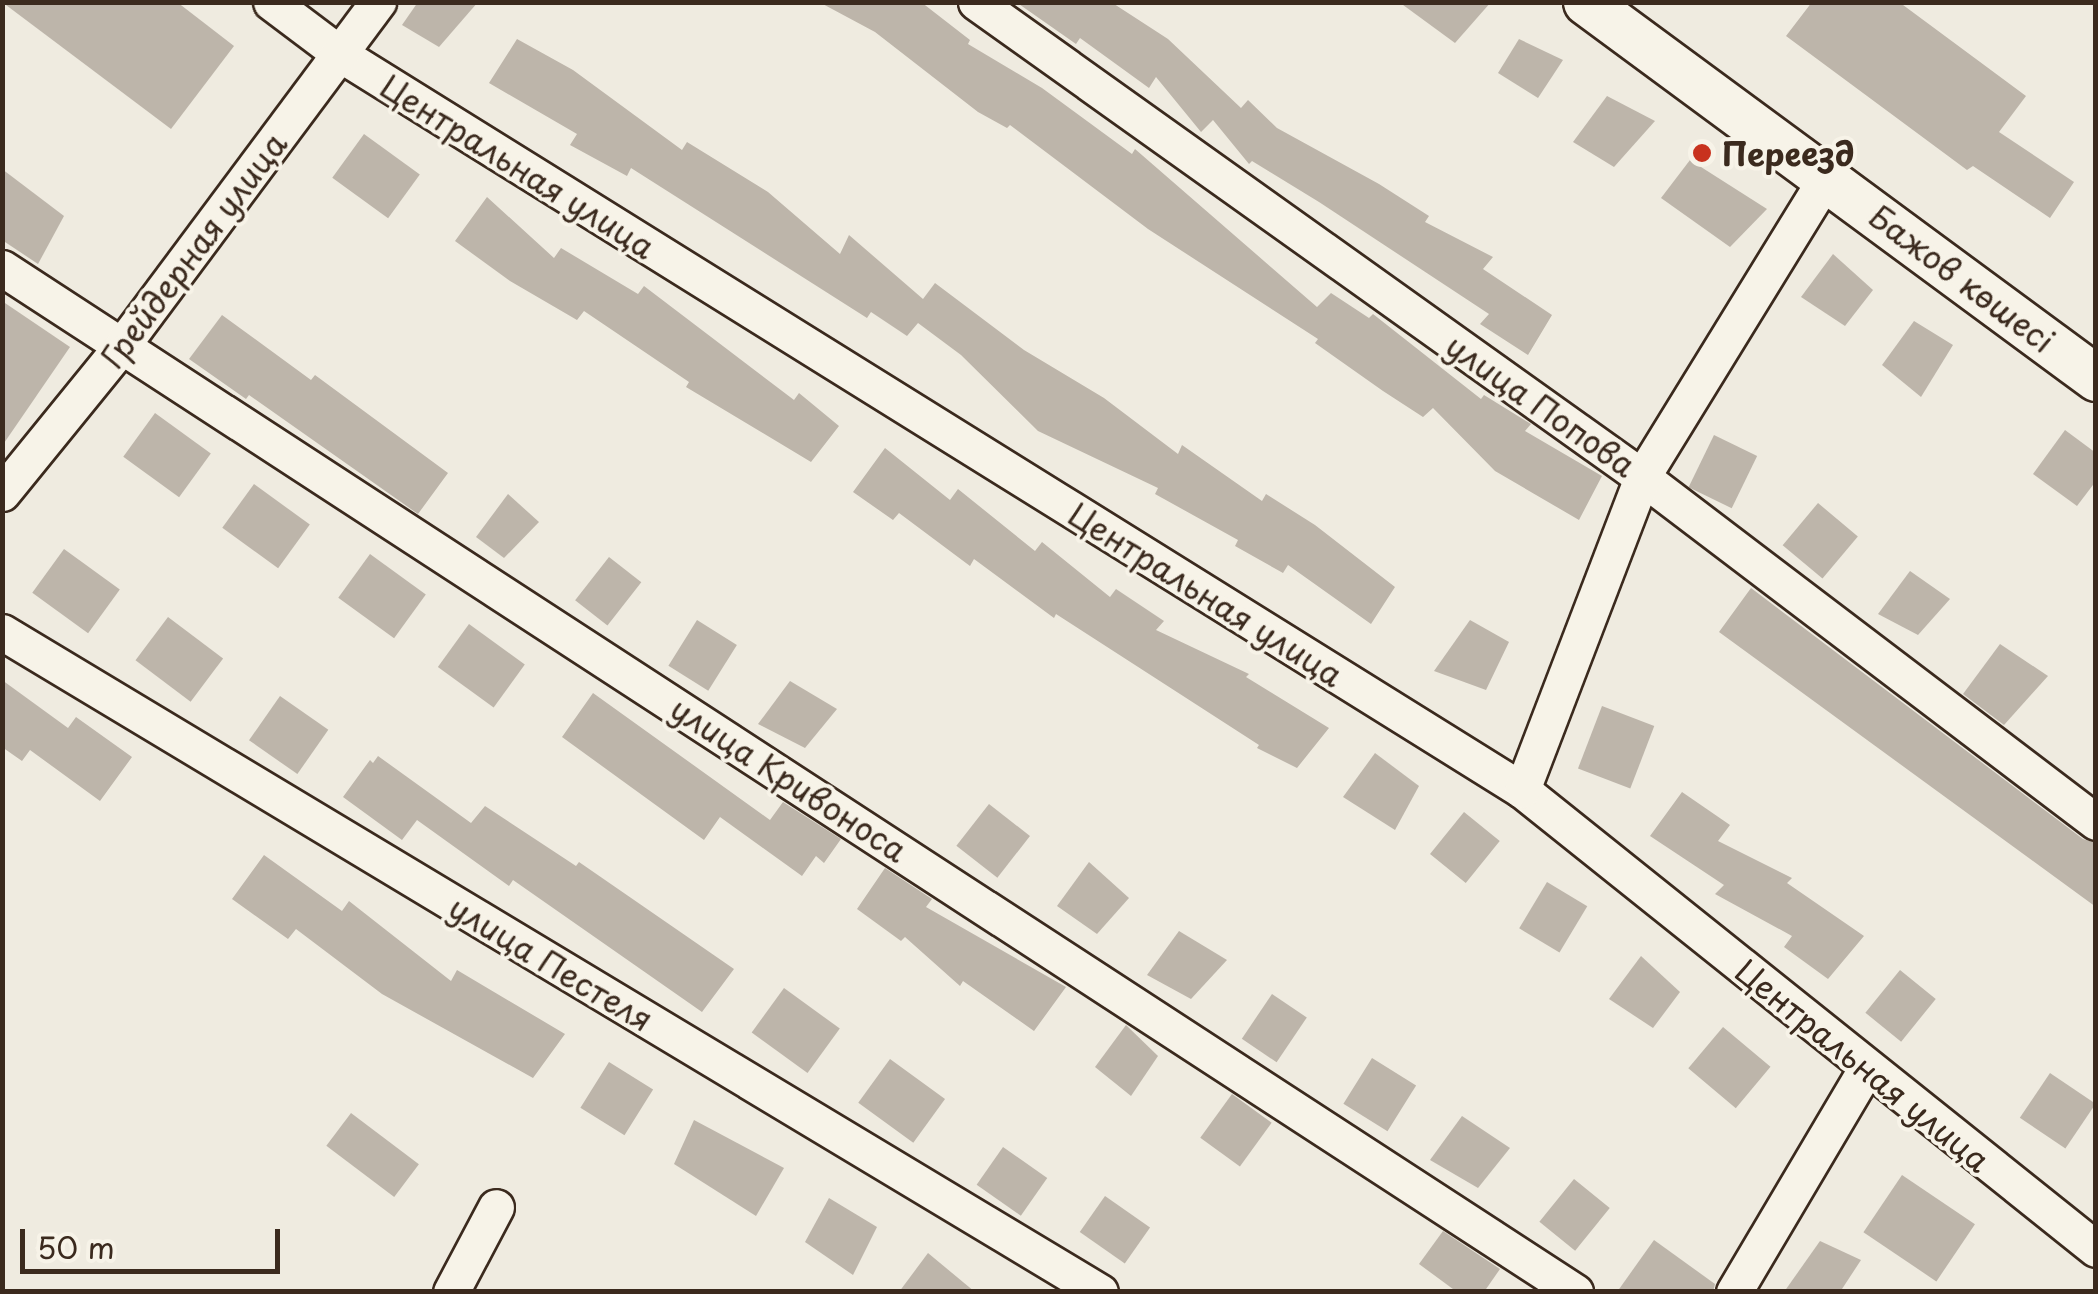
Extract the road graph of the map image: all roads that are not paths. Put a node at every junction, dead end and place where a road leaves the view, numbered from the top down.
1 (271, 2) edge
2 (378, 2) edge
3 (976, 2) edge
4 (1586, 2) edge
5 (340, 54) junction
6 (1827, 176) junction
7 (2, 268) edge
8 (123, 344) junction
9 (2096, 378) edge
10 (1642, 477) junction
11 (2, 492) edge
12 (2, 632) edge
13 (1522, 790) junction
14 (2096, 822) edge
15 (1866, 1068) junction
16 (496, 1207) dead end
17 (2096, 1248) edge
18 (451, 1292) edge
19 (1100, 1292) edge
20 (1575, 1292) edge
21 (1734, 1292) edge

1 - 5 street, Центральная улица
2 - 5 street, Грейдерная улица
3 - 10 street, улица Попова
4 - 6 main road, Бажов көшесі
5 - 8 street, Грейдерная улица
5 - 13 street, Центральная улица
6 - 9 main road, Бажов көшесі
6 - 10 street
7 - 8 street, улица Кривоноса
8 - 11 street, Грейдерная улица
8 - 20 street, улица Кривоноса
10 - 13 street
10 - 14 street, улица Попова
12 - 19 street, улица Пестеля
13 - 15 street, Центральная улица
15 - 17 street, Центральная улица
15 - 21 street
16 - 18 street

